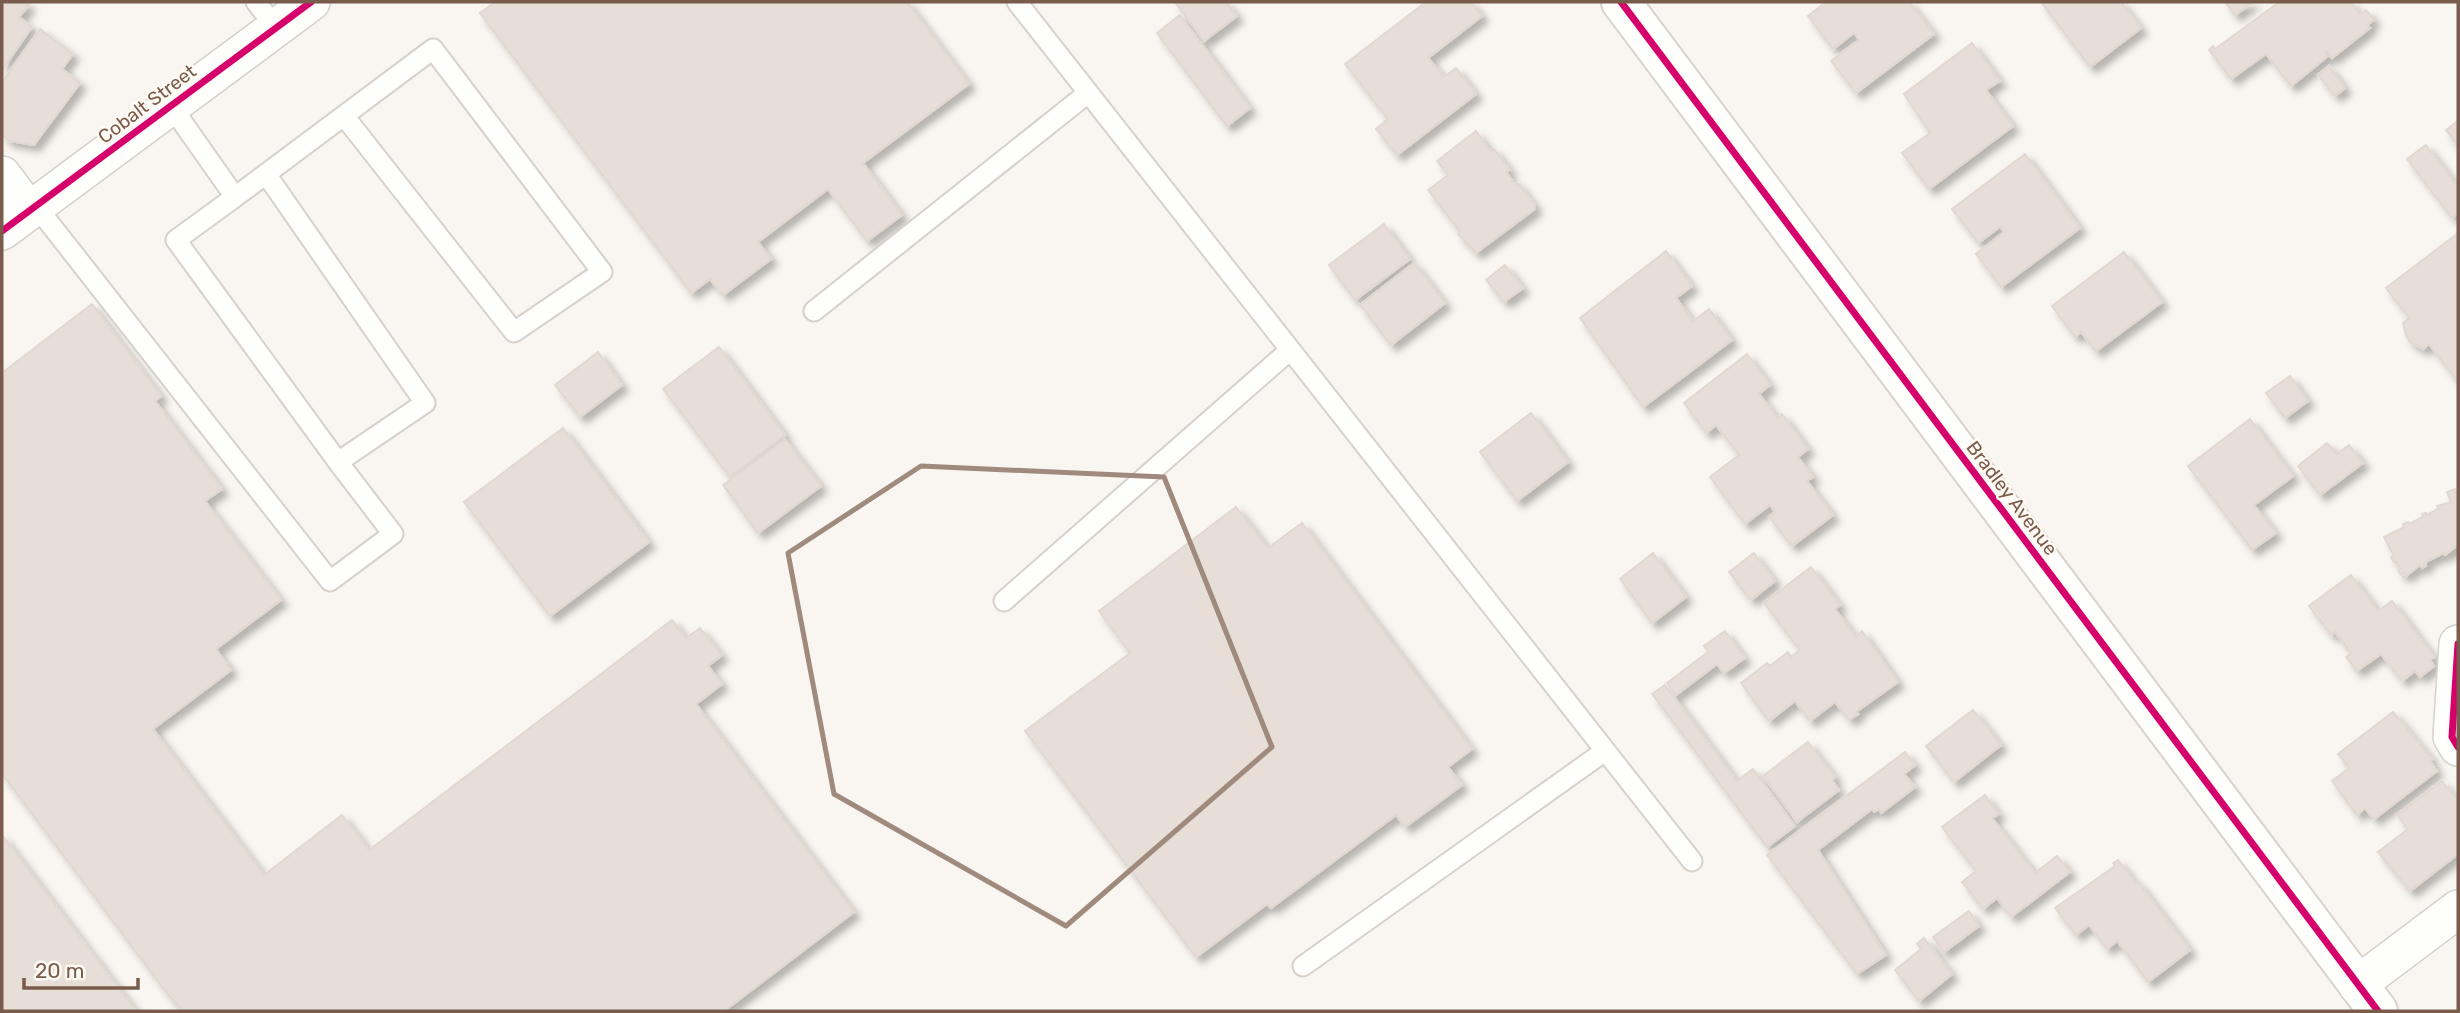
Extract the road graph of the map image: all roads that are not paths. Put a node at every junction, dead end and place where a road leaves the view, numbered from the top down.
1 (311, 2) edge
2 (1017, 2) edge
3 (1621, 2) edge
4 (266, 15) edge
5 (1088, 93) junction
6 (171, 106) junction
7 (344, 116) junction
8 (266, 174) junction
9 (2, 175) edge
10 (236, 197) junction
11 (22, 216) edge
12 (814, 311) dead end
13 (1290, 350) junction
14 (338, 463) junction
15 (1004, 601) dead end
16 (2458, 644) edge
17 (2458, 747) edge
18 (1605, 751) junction
19 (1692, 861) dead end
20 (2458, 909) edge
21 (1303, 966) dead end
22 (2368, 998) edge

1 - 4 street, Cobalt Street
2 - 5 lane
3 - 22 street, Bradley Avenue
4 - 6 street, Cobalt Street
5 - 12 lane
5 - 13 lane
6 - 10 lane
6 - 11 street, Cobalt Street
7 - 7 lane
7 - 8 lane
8 - 10 lane
8 - 14 lane
9 - 11 street
10 - 14 lane
11 - 14 lane
13 - 15 lane
13 - 18 lane
16 - 17 street
18 - 19 lane
18 - 21 lane
20 - 22 street

